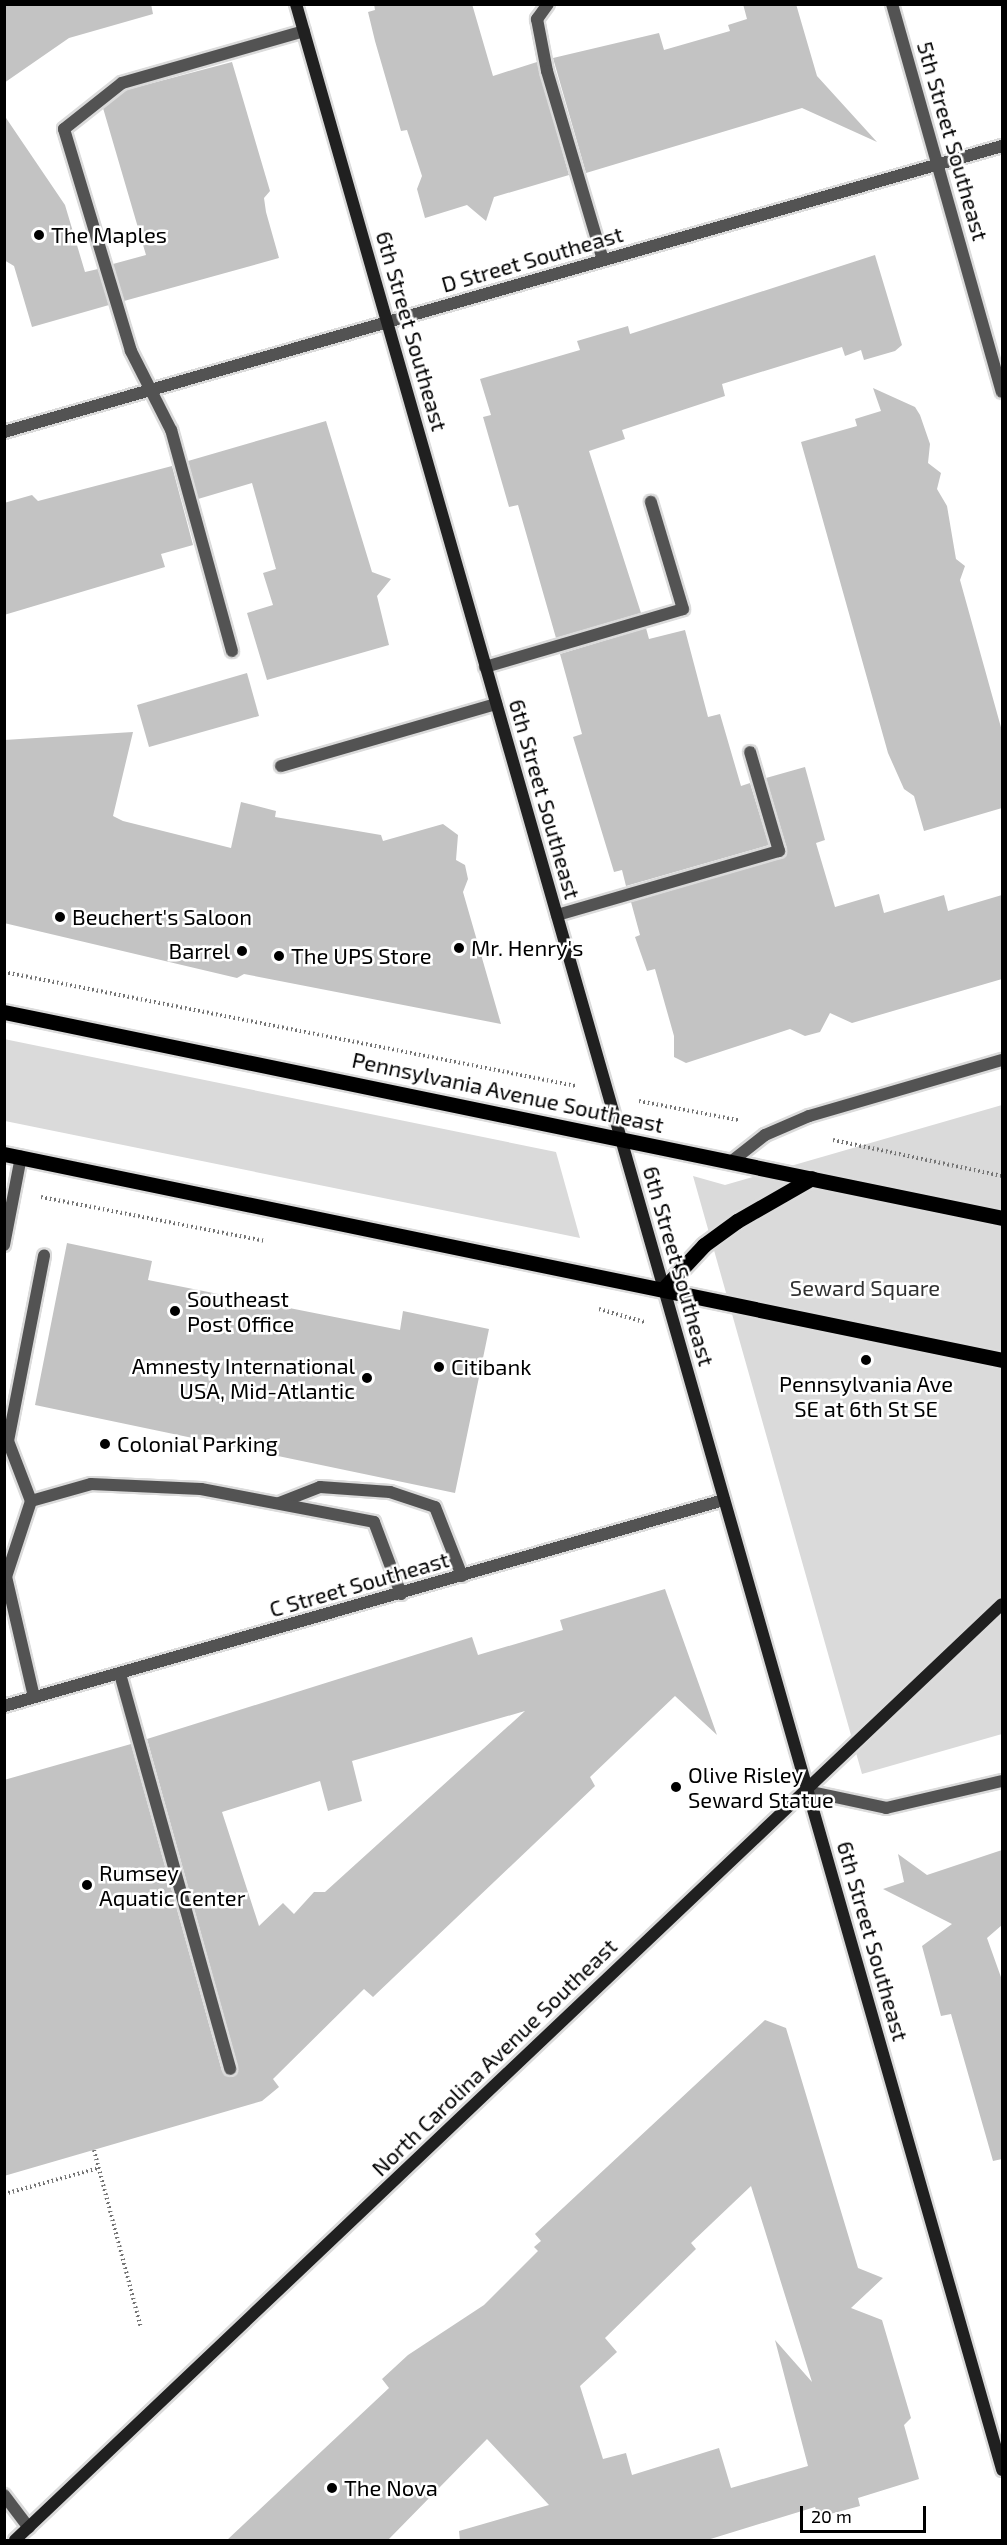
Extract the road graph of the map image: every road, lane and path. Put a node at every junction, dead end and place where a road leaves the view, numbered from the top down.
1 (296, 4) edge
2 (548, 4) edge
3 (892, 4) edge
4 (304, 31) junction
5 (1002, 146) edge
6 (938, 164) junction
7 (603, 260) junction
8 (387, 322) junction
9 (151, 391) junction
10 (1002, 392) edge
11 (4, 432) edge
12 (651, 502) dead end
13 (232, 651) dead end
14 (485, 667) junction
15 (496, 704) junction
16 (750, 752) dead end
17 (281, 766) dead end
18 (557, 915) junction
19 (4, 972) edge
20 (4, 1012) edge
21 (1002, 1060) edge
22 (526, 1077) dead end
23 (621, 1138) junction
24 (839, 1141) dead end
25 (4, 1154) edge
26 (21, 1157) junction
27 (732, 1161) junction
28 (1002, 1176) edge
29 (812, 1178) junction
30 (1002, 1218) edge
31 (4, 1245) edge
32 (44, 1255) dead end
33 (663, 1289) junction
34 (1002, 1360) edge
35 (724, 1500) junction
36 (31, 1501) junction
37 (278, 1504) junction
38 (462, 1576) junction
39 (401, 1594) junction
40 (1002, 1604) edge
41 (120, 1674) junction
42 (34, 1697) junction
43 (4, 1706) edge
44 (1002, 1781) edge
45 (807, 1791) junction
46 (230, 2068) dead end
47 (94, 2150) dead end
48 (99, 2168) junction
49 (4, 2194) edge
50 (141, 2328) dead end
51 (1002, 2470) edge
52 (4, 2495) edge
53 (29, 2528) junction
54 (15, 2541) edge

1 - 4 street, 6th Street Southeast
2 - 7 street
3 - 6 street, 5th Street Southeast
4 - 8 street, 6th Street Southeast
4 - 9 street
5 - 6 street, D Street Southeast
6 - 7 street, D Street Southeast
6 - 10 street, 5th Street Southeast
7 - 8 street, D Street Southeast
8 - 9 street, D Street Southeast
8 - 14 street, 6th Street Southeast
9 - 11 street, D Street Southeast
9 - 13 street
12 - 14 street
14 - 15 street, 6th Street Southeast
15 - 17 street
15 - 18 street, 6th Street Southeast
16 - 18 street
18 - 23 street, 6th Street Southeast
19 - 22 path
20 - 23 main road, Pennsylvania Avenue Southeast
21 - 27 street
23 - 27 main road, Pennsylvania Avenue Southeast
23 - 33 street, 6th Street Southeast
24 - 28 path
25 - 26 main road
26 - 31 street
26 - 33 main road
27 - 29 main road, Pennsylvania Avenue Southeast
29 - 30 main road, Pennsylvania Avenue Southeast
29 - 33 main road
32 - 36 street
33 - 34 main road
33 - 35 street, 6th Street Southeast
35 - 38 street, C Street Southeast
35 - 45 street, 6th Street Southeast
36 - 37 street
36 - 42 street
37 - 38 street
37 - 39 street
38 - 39 street, C Street Southeast
39 - 41 street, C Street Southeast
40 - 45 street, North Carolina Avenue Southeast
41 - 42 street, C Street Southeast
41 - 46 street
42 - 43 street, C Street Southeast
44 - 45 street
45 - 51 street, 6th Street Southeast
45 - 53 street, North Carolina Avenue Southeast
47 - 48 path
48 - 49 path
48 - 50 path
52 - 53 street
53 - 54 street, North Carolina Avenue Southeast

